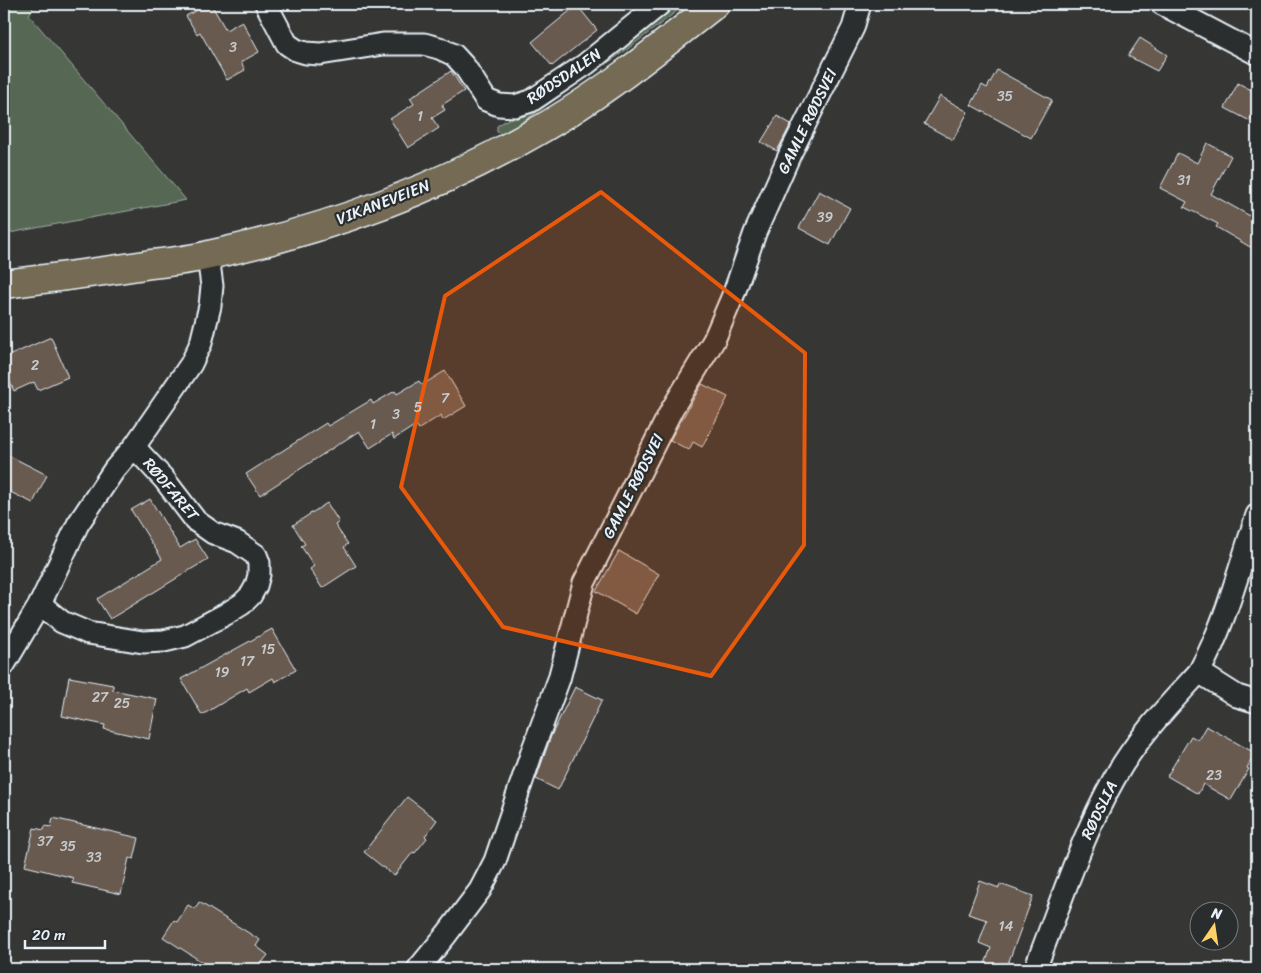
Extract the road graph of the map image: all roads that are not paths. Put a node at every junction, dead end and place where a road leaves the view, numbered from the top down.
1 (266, 4) edge
2 (660, 4) edge
3 (715, 4) edge
4 (860, 4) edge
5 (1162, 4) edge
6 (1257, 54) edge
7 (208, 256) junction
8 (4, 284) edge
9 (134, 447) junction
10 (1257, 515) edge
11 (40, 604) junction
12 (4, 665) edge
13 (1199, 672) junction
14 (1257, 702) edge
15 (418, 969) edge
16 (1035, 969) edge

1 - 2 street, RØDSDALEN
3 - 7 main road, VIKANEVEIEN
4 - 15 street, GAMLE RØDSVEI
5 - 6 street
7 - 8 main road, VIKANEVEIEN
7 - 9 street, RØDFARET
9 - 11 street, RØDFARET
9 - 11 street, RØDFARET
10 - 13 street, RØDSLIA
11 - 12 street, RØDFARET
13 - 14 street
13 - 16 street, RØDSLIA

